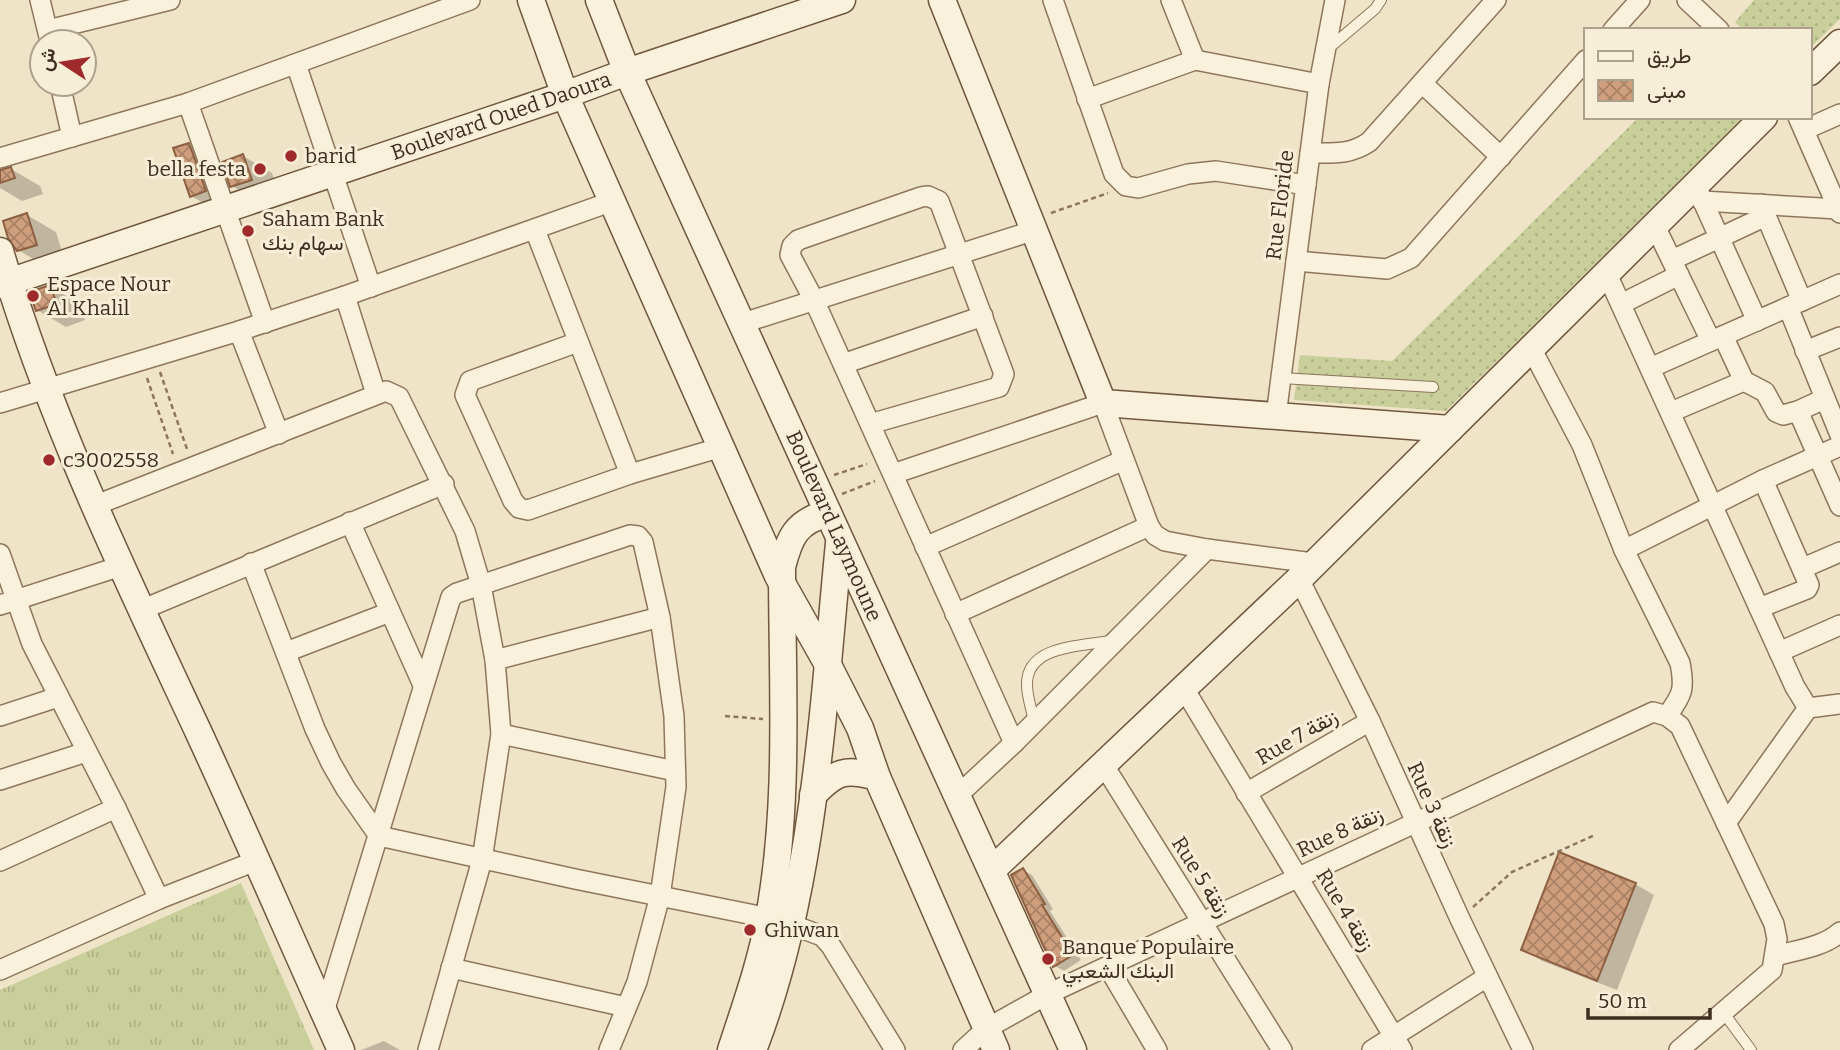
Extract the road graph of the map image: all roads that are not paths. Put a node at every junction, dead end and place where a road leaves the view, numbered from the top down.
1 (40, 0) edge
2 (170, 0) edge
3 (470, 0) edge
4 (531, 0) edge
5 (599, 0) edge
6 (842, 0) edge
7 (942, 0) edge
8 (1053, 0) edge
9 (1171, 0) edge
10 (1335, 0) edge
11 (1381, 0) edge
12 (1496, 0) edge
13 (1640, 0) edge
14 (1687, 0) edge
15 (427, 7) edge
16 (47, 28) edge
17 (76, 28) edge
18 (1615, 28) edge
19 (1717, 28) edge
20 (1840, 43) edge
21 (1325, 50) junction
22 (1195, 60) junction
23 (1584, 62) edge
24 (296, 64) junction
25 (1812, 70) edge
26 (627, 72) junction
27 (1422, 83) junction
28 (1319, 84) junction
29 (565, 96) junction
30 (63, 98) edge
31 (1087, 99) junction
32 (188, 103) junction
33 (1840, 114) edge
34 (1762, 119) edge
35 (1801, 124) edge
36 (72, 137) junction
37 (1310, 153) junction
38 (1501, 157) junction
39 (0, 158) edge
40 (332, 174) junction
41 (1306, 184) junction
42 (1835, 188) edge
43 (1699, 193) junction
44 (613, 201) junction
45 (226, 210) junction
46 (1763, 210) junction
47 (1839, 211) edge
48 (1654, 224) junction
49 (1030, 226) junction
50 (535, 230) junction
51 (1719, 238) junction
52 (0, 251) edge
53 (959, 254) junction
54 (1296, 261) junction
55 (1675, 267) junction
56 (1606, 272) junction
57 (5, 283) edge
58 (1840, 284) edge
59 (371, 287) junction
60 (345, 296) junction
61 (814, 300) junction
62 (1621, 304) junction
63 (1795, 304) junction
64 (983, 316) junction
65 (1757, 321) junction
66 (265, 323) junction
67 (743, 323) junction
68 (239, 331) junction
69 (1840, 337) edge
70 (1717, 338) junction
71 (578, 342) junction
72 (1531, 348) junction
73 (1805, 351) junction
74 (843, 364) junction
75 (1650, 368) junction
76 (1281, 377) junction
77 (1744, 381) junction
78 (1433, 387) dead end
79 (47, 388) junction
80 (376, 394) junction
81 (1824, 399) junction
82 (0, 403) edge
83 (1103, 403) junction
84 (1798, 411) junction
85 (1671, 412) junction
86 (1276, 416) junction
87 (870, 424) junction
88 (1450, 429) junction
89 (279, 434) junction
90 (1840, 435) edge
91 (1840, 446) edge
92 (722, 447) junction
93 (1817, 456) junction
94 (1124, 460) junction
95 (889, 466) junction
96 (630, 474) junction
97 (1763, 480) junction
98 (444, 484) junction
99 (822, 499) junction
100 (96, 505) junction
101 (1713, 505) junction
102 (1840, 506) edge
103 (350, 522) junction
104 (1149, 526) junction
105 (839, 539) junction
106 (925, 547) junction
107 (1207, 549) junction
108 (1624, 550) junction
109 (1840, 552) edge
110 (0, 554) edge
111 (251, 564) junction
112 (121, 566) junction
113 (1803, 568) junction
114 (1306, 571) junction
115 (481, 585) junction
116 (782, 586) junction
117 (9, 602) edge
118 (1759, 608) junction
119 (141, 610) junction
120 (390, 612) junction
121 (955, 614) junction
122 (660, 617) junction
123 (1840, 625) edge
124 (1116, 641) junction
125 (286, 652) junction
126 (1779, 652) junction
127 (495, 660) junction
128 (827, 663) junction
129 (424, 685) junction
130 (1183, 687) junction
131 (58, 697) junction
132 (1840, 704) edge
133 (1808, 708) junction
134 (1660, 714) junction
135 (0, 716) edge
136 (1370, 722) junction
137 (1034, 723) junction
138 (501, 734) junction
139 (1014, 743) junction
140 (86, 752) junction
141 (1103, 764) junction
142 (675, 771) junction
143 (877, 777) junction
144 (0, 780) edge
145 (1246, 793) junction
146 (813, 795) junction
147 (957, 796) junction
148 (116, 808) junction
149 (1415, 822) junction
150 (1726, 823) junction
151 (379, 836) junction
152 (258, 860) junction
153 (482, 860) junction
154 (0, 861) edge
155 (992, 870) junction
156 (1298, 876) junction
157 (660, 896) junction
158 (159, 900) junction
159 (780, 921) junction
160 (1202, 921) junction
161 (1840, 932) edge
162 (1776, 956) junction
163 (1108, 967) junction
164 (451, 968) junction
165 (0, 970) edge
166 (1487, 977) junction
167 (1048, 994) junction
168 (626, 1007) junction
169 (324, 1012) junction
170 (1723, 1012) junction
171 (991, 1039) edge
172 (1398, 1043) edge
173 (749, 1049) edge
174 (341, 1050) edge
175 (428, 1050) edge
176 (608, 1050) edge
177 (895, 1050) edge
178 (963, 1050) edge
179 (1073, 1050) edge
180 (1157, 1050) edge
181 (1282, 1050) edge
182 (1372, 1050) edge
183 (1523, 1050) edge
184 (1679, 1050) edge
185 (1751, 1050) edge

1 - 16 street
2 - 17 street
3 - 15 street
4 - 29 street
5 - 26 street, Boulevard Laymoune
6 - 26 street, Boulevard Oued Daoura
7 - 49 street
8 - 31 street
9 - 22 street
10 - 21 street, Rue Floride
11 - 21 lane
12 - 27 street
13 - 18 street
14 - 19 street
15 - 24 street
20 - 25 street
21 - 28 street, Rue Floride
22 - 28 street
22 - 31 street
23 - 38 street
24 - 32 street
24 - 40 street
26 - 29 street, Boulevard Oued Daoura
26 - 67 street, Boulevard Laymoune
27 - 37 street
27 - 38 street
28 - 37 street, Rue Floride
29 - 40 street, Boulevard Oued Daoura
29 - 44 street
30 - 36 street
31 - 41 street
32 - 36 street
32 - 45 street
33 - 35 street
34 - 43 street
35 - 42 street
36 - 39 street
37 - 41 street, Rue Floride
38 - 54 street
40 - 45 street, Boulevard Oued Daoura
40 - 59 street
41 - 54 street, Rue Floride
42 - 47 street
43 - 46 street
43 - 48 street
43 - 51 street
44 - 50 street
44 - 92 street
45 - 57 street, Boulevard Oued Daoura
45 - 66 street
46 - 47 street
46 - 51 street
46 - 63 street
48 - 55 street
48 - 56 street
49 - 53 street
49 - 83 street
50 - 59 street
50 - 71 street
51 - 55 street
51 - 65 street
52 - 57 street
53 - 61 street
53 - 61 street
53 - 64 street
54 - 76 street, Rue Floride
55 - 62 street
55 - 70 street
56 - 62 street
56 - 72 street
57 - 79 street
58 - 63 street
59 - 60 street
60 - 66 street
60 - 80 street
61 - 67 street
61 - 74 street
62 - 75 street
63 - 65 street
63 - 73 street
64 - 74 street
64 - 87 street
65 - 70 street
66 - 68 street
67 - 99 street, Boulevard Laymoune
68 - 79 street
68 - 89 street
69 - 73 street
70 - 75 street
70 - 77 street
71 - 96 street
71 - 96 street
72 - 88 street
72 - 108 street
73 - 81 street
74 - 87 street
75 - 85 street
76 - 78 lane
76 - 86 street, Rue Floride
77 - 84 street
77 - 85 street
79 - 82 street
79 - 100 street
80 - 89 street
80 - 98 street
81 - 84 street
81 - 90 street
83 - 86 street
83 - 94 street
83 - 95 street
84 - 93 street
85 - 101 street
86 - 88 street
87 - 95 street
88 - 114 street
89 - 100 street
91 - 93 street
92 - 96 street
92 - 116 street
93 - 97 street
93 - 102 street
94 - 104 street
94 - 106 street
95 - 106 street
97 - 101 street
97 - 113 street
98 - 103 street
98 - 115 street
99 - 105 street, Boulevard Laymoune
99 - 116 street
100 - 112 street
101 - 108 street
101 - 118 street
103 - 111 street
103 - 120 street
104 - 107 street
104 - 121 street
105 - 128 street
105 - 147 street, Boulevard Laymoune
106 - 121 street
107 - 114 street
107 - 124 street
108 - 134 street
109 - 113 street
110 - 117 street
111 - 119 street
111 - 125 street
112 - 117 street
112 - 119 street
113 - 118 street
114 - 130 street
114 - 136 street, Rue 3 زنقة
115 - 122 street
115 - 127 street
115 - 129 street
116 - 128 street
116 - 159 street
117 - 131 street
118 - 126 street
119 - 152 street
120 - 125 street
120 - 129 street
121 - 139 street
122 - 127 street
122 - 142 street
123 - 126 street
124 - 137 street
124 - 137 lane
125 - 151 street
126 - 133 street
127 - 138 street
128 - 143 street
128 - 146 street
129 - 151 street
130 - 141 street
130 - 145 street, Rue 4 زنقة
131 - 135 street
131 - 140 street
132 - 133 street
133 - 150 street
134 - 149 street, Rue 8 زنقة
134 - 150 street
136 - 145 street, Rue 7 زنقة
136 - 149 street, Rue 3 زنقة
137 - 139 street
138 - 142 street
138 - 153 street
139 - 147 street
140 - 144 street
140 - 148 street
141 - 155 street
141 - 160 street, Rue 5 زنقة
142 - 157 street
143 - 146 street
143 - 171 street
145 - 156 street, Rue 4 زنقة
146 - 159 street
147 - 155 street, Boulevard Laymoune
148 - 154 street
148 - 158 street
149 - 156 street, Rue 8 زنقة
149 - 166 street, Rue 3 زنقة
150 - 162 street
151 - 153 street
151 - 169 street
152 - 158 street
152 - 169 street
153 - 157 street
153 - 164 street
155 - 167 street, Boulevard Laymoune
156 - 160 street, Rue 8 زنقة
156 - 172 street, Rue 4 زنقة
157 - 159 street
157 - 168 street
158 - 165 street
159 - 173 street
159 - 177 street
160 - 163 street, Rue 8 زنقة
160 - 181 street, Rue 5 زنقة
161 - 162 street
162 - 170 street
163 - 167 street, Rue 8 زنقة
163 - 180 street
164 - 168 street
164 - 175 street
166 - 172 street
166 - 183 street, Rue 3 زنقة
167 - 171 street, Rue 8 زنقة
167 - 179 street, Boulevard Laymoune
168 - 176 street
169 - 174 street
170 - 184 street
170 - 185 lane
171 - 178 street, Rue 8 زنقة
172 - 182 street

